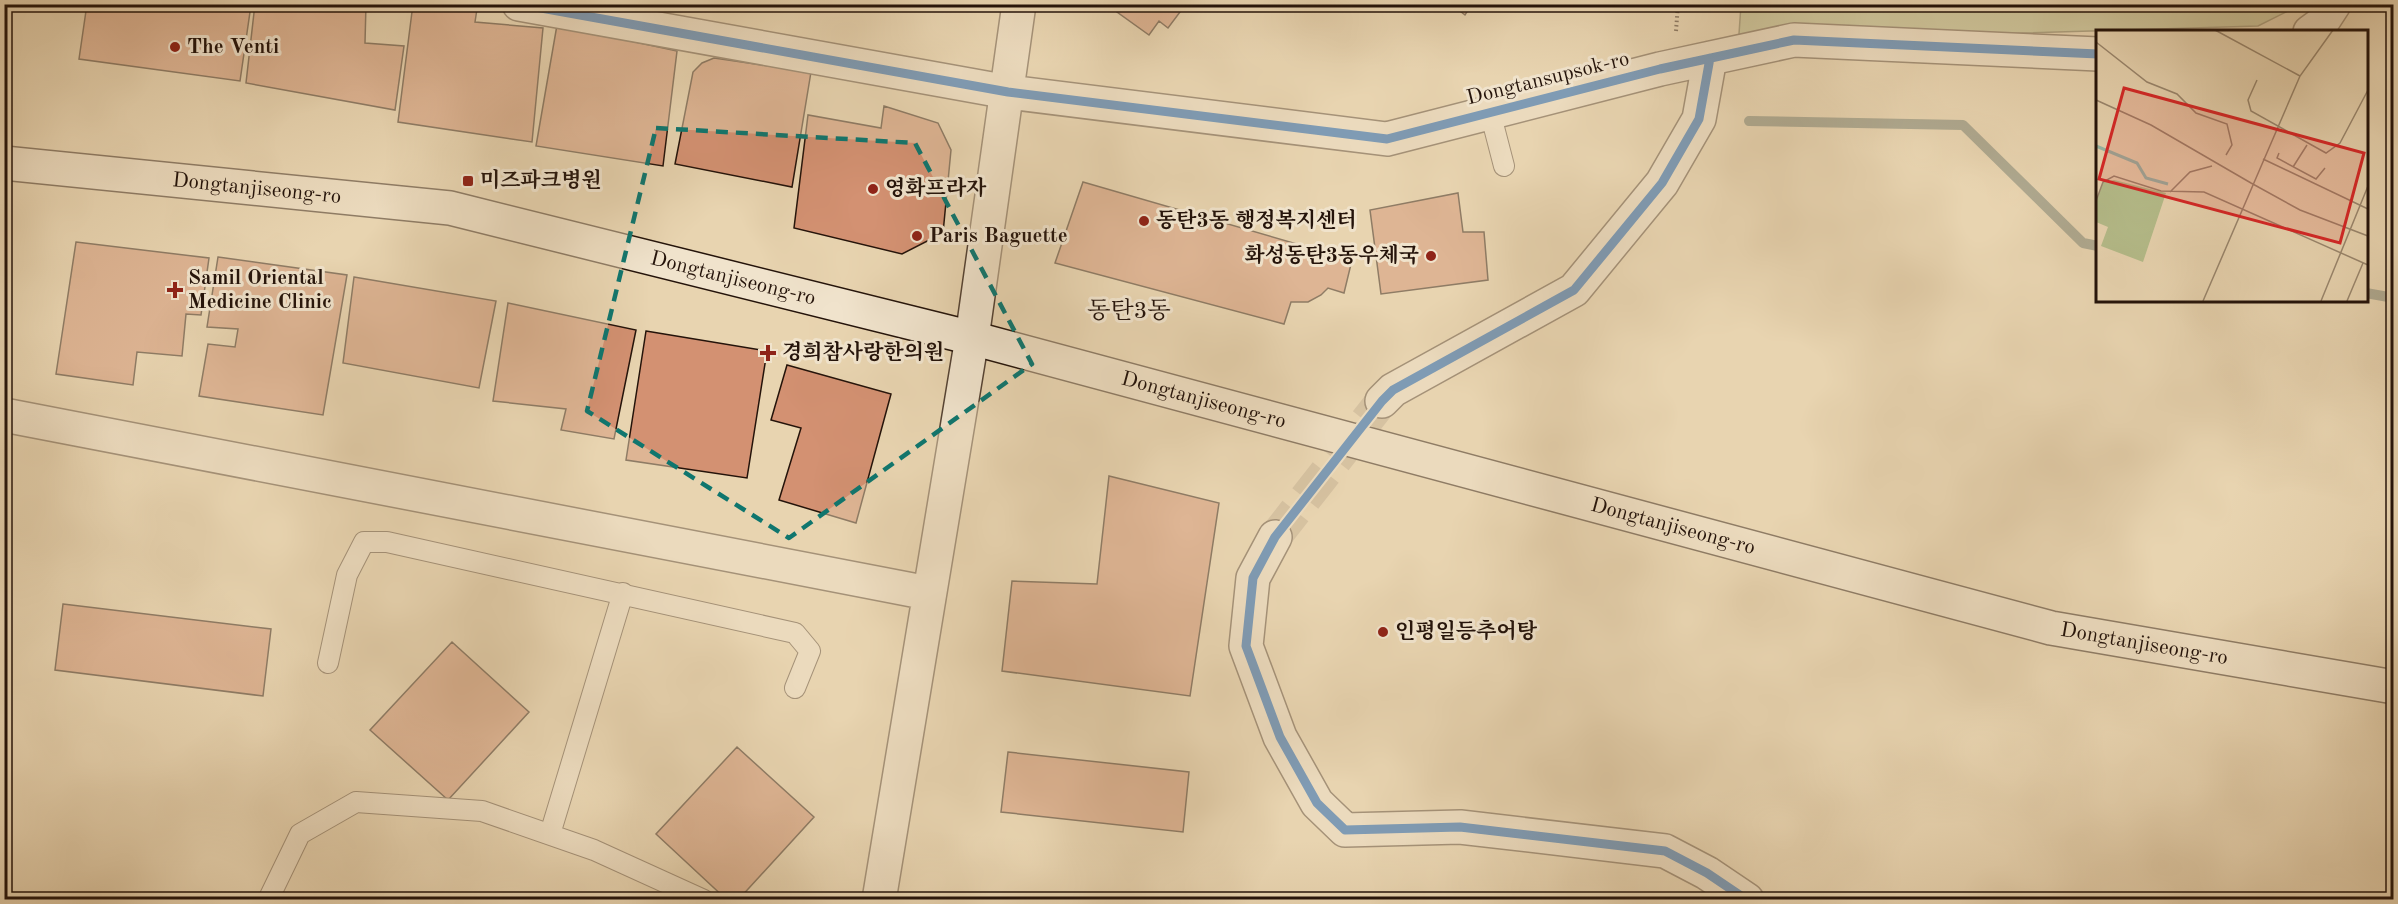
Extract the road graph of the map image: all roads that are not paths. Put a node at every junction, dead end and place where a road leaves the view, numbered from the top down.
1 (519, 4) edge
2 (1019, 4) edge
3 (2334, 4) edge
4 (2313, 30) edge
5 (2096, 54) edge
6 (1710, 58) junction
7 (1008, 92) junction
8 (1490, 112) junction
9 (4, 163) edge
10 (1504, 166) dead end
11 (972, 338) junction
12 (1382, 401) tunnel mouth
13 (4, 415) edge
14 (1275, 537) tunnel mouth
15 (623, 593) junction
16 (928, 593) junction
17 (328, 663) dead end
18 (2394, 687) edge
19 (795, 688) dead end
20 (550, 834) junction
21 (268, 900) edge
22 (705, 900) edge
23 (879, 900) edge
24 (1747, 900) edge

1 - 7 street, Dongtansupsok-ro
2 - 7 street
3 - 4 street
5 - 6 street, Dongtansupsok-ro
6 - 8 street, Dongtansupsok-ro
6 - 12 street
7 - 8 street, Dongtansupsok-ro
7 - 11 street
8 - 10 lane
9 - 11 street, Dongtanjiseong-ro
11 - 16 street
11 - 18 street, Dongtanjiseong-ro
13 - 16 street
14 - 24 street
15 - 17 lane
15 - 19 lane
15 - 20 lane
16 - 23 street
20 - 21 lane
20 - 22 lane

